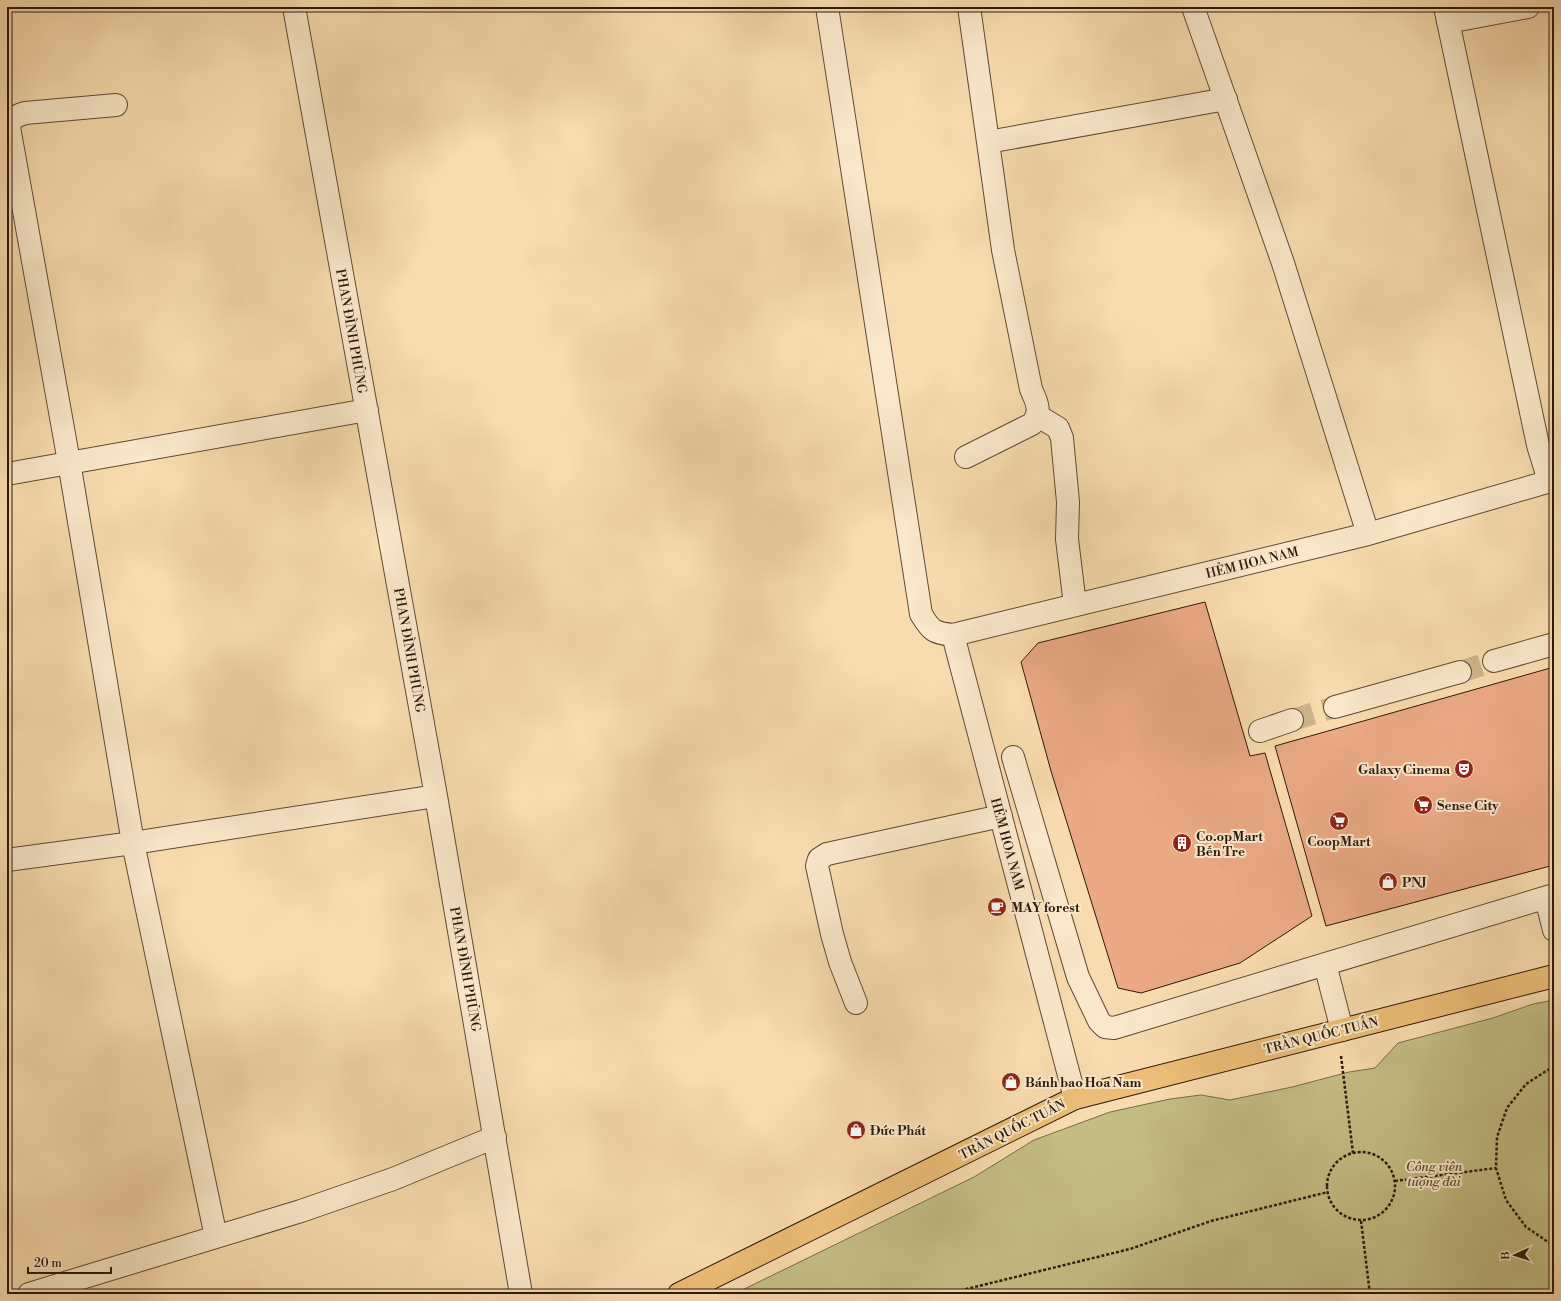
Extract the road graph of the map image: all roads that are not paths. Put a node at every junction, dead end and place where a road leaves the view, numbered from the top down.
1 (294, 7) edge
2 (827, 7) edge
3 (969, 7) edge
4 (1193, 7) edge
5 (1528, 7) edge
6 (1446, 15) edge
7 (1226, 99) junction
8 (116, 105) dead end
9 (988, 142) junction
10 (366, 410) junction
11 (1038, 416) junction
12 (966, 457) dead end
13 (69, 462) junction
14 (7, 474) edge
15 (1552, 480) edge
16 (1368, 534) junction
17 (1075, 605) junction
18 (953, 635) junction
19 (1554, 644) edge
20 (1494, 661) tunnel mouth
21 (1460, 672) tunnel mouth
22 (1335, 707) tunnel mouth
23 (1292, 720) tunnel mouth
24 (1260, 731) dead end
25 (1013, 757) dead end
26 (436, 796) junction
27 (1000, 816) junction
28 (133, 843) junction
29 (7, 860) edge
30 (1550, 897) edge
31 (1554, 930) edge
32 (1325, 964) junction
33 (1554, 976) edge
34 (856, 1003) dead end
35 (1340, 1030) junction
36 (1075, 1098) junction
37 (495, 1137) junction
38 (216, 1237) junction
39 (30, 1294) edge
40 (521, 1294) edge
41 (678, 1294) edge

1 - 10 street, PHAN ĐÌNH PHÙNG
2 - 18 street, HẺM HOA NAM
3 - 9 street
4 - 7 street
5 - 6 street
6 - 15 street
7 - 9 street
7 - 16 street
8 - 13 street
9 - 11 street
10 - 13 street
10 - 26 street, PHAN ĐÌNH PHÙNG
11 - 12 street
11 - 17 street
13 - 14 street
13 - 28 street
15 - 16 street, HẺM HOA NAM
16 - 17 street, HẺM HOA NAM
17 - 18 street, HẺM HOA NAM
18 - 27 street, HẺM HOA NAM
19 - 20 street
21 - 22 street
23 - 24 street
25 - 32 street
26 - 28 street
26 - 37 street, PHAN ĐÌNH PHÙNG
27 - 34 street
27 - 36 street, HẺM HOA NAM
28 - 29 street
28 - 38 street
30 - 31 street
30 - 32 street
32 - 35 street
33 - 35 main road, TRẦN QUỐC TUẤN
35 - 36 main road, TRẦN QUỐC TUẤN
36 - 41 main road, TRẦN QUỐC TUẤN
37 - 38 street
37 - 40 street, PHAN ĐÌNH PHÙNG
38 - 39 street

